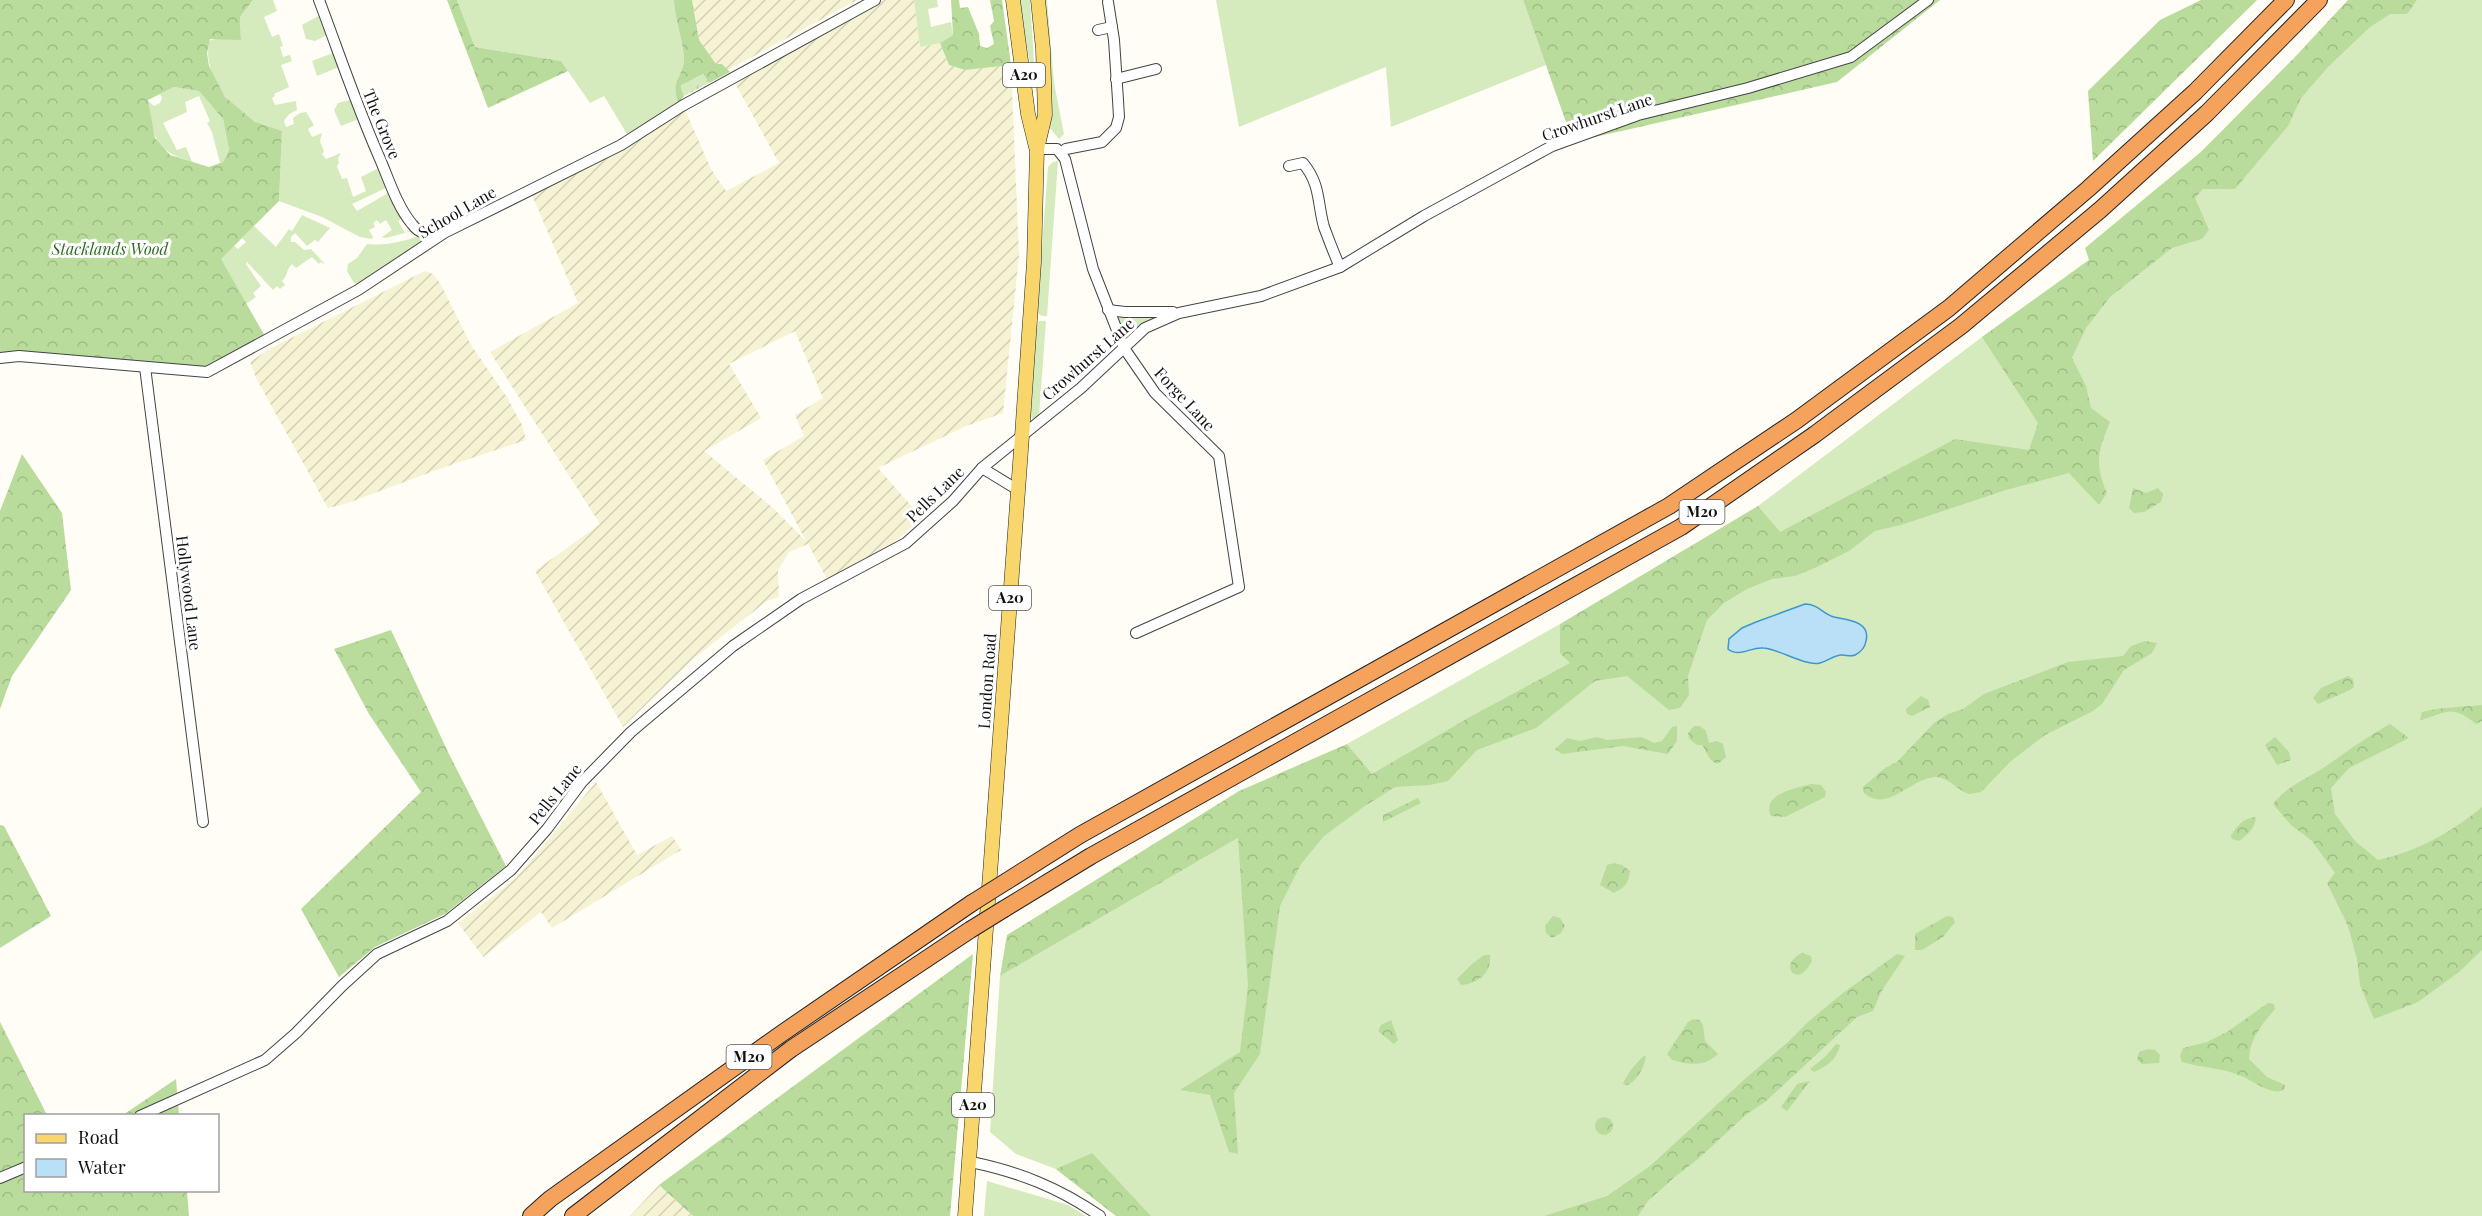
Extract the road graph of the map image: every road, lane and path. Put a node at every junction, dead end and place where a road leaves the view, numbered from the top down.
1 (319, 0) edge
2 (875, 0) edge
3 (1013, 0) edge
4 (1038, 0) edge
5 (1928, 0) edge
6 (2286, 0) edge
7 (2319, 0) edge
8 (1108, 2) dead end
9 (1112, 27) junction
10 (1098, 30) dead end
11 (1156, 69) dead end
12 (1116, 79) junction
13 (1037, 149) junction
14 (1061, 153) junction
15 (1288, 165) dead end
16 (444, 233) junction
17 (1340, 267) junction
18 (1108, 310) junction
19 (1179, 313) junction
20 (1124, 348) junction
21 (0, 358) edge
22 (145, 367) junction
23 (1022, 436) junction
24 (982, 468) junction
25 (1018, 490) junction
26 (1136, 633) dead end
27 (203, 822) dead end
28 (144, 1114) edge
29 (971, 1162) junction
30 (24, 1168) edge
31 (0, 1178) edge
32 (531, 1216) edge
33 (573, 1216) edge
34 (965, 1216) edge
35 (1100, 1216) edge

1 - 16 street, The Grove
2 - 16 street, School Lane
3 - 13 main road, London Road / A20
4 - 13 main road, London Road / A20
5 - 17 street, Crowhurst Lane
6 - 32 highway, M20, bridge
7 - 33 highway, M20, bridge
8 - 9 street
9 - 10 street
9 - 12 street
11 - 12 street
12 - 14 street
13 - 14 street
13 - 23 main road, London Road / A20
14 - 18 street, Forge Lane
15 - 17 street
16 - 22 street, School Lane
17 - 19 street, Crowhurst Lane
18 - 19 street, Crowhurst Lane
18 - 20 street, Forge Lane
19 - 20 street, Crowhurst Lane
20 - 23 street, Crowhurst Lane
20 - 26 street, Forge Lane
21 - 22 street, School Lane
22 - 27 street, Hollywood Lane
23 - 24 street, Pells Lane
23 - 25 main road, London Road / A20
24 - 25 street, Pells Lane
24 - 28 street, Pells Lane
25 - 29 main road, London Road / A20
29 - 34 main road, London Road / A20
29 - 35 street
30 - 31 street

